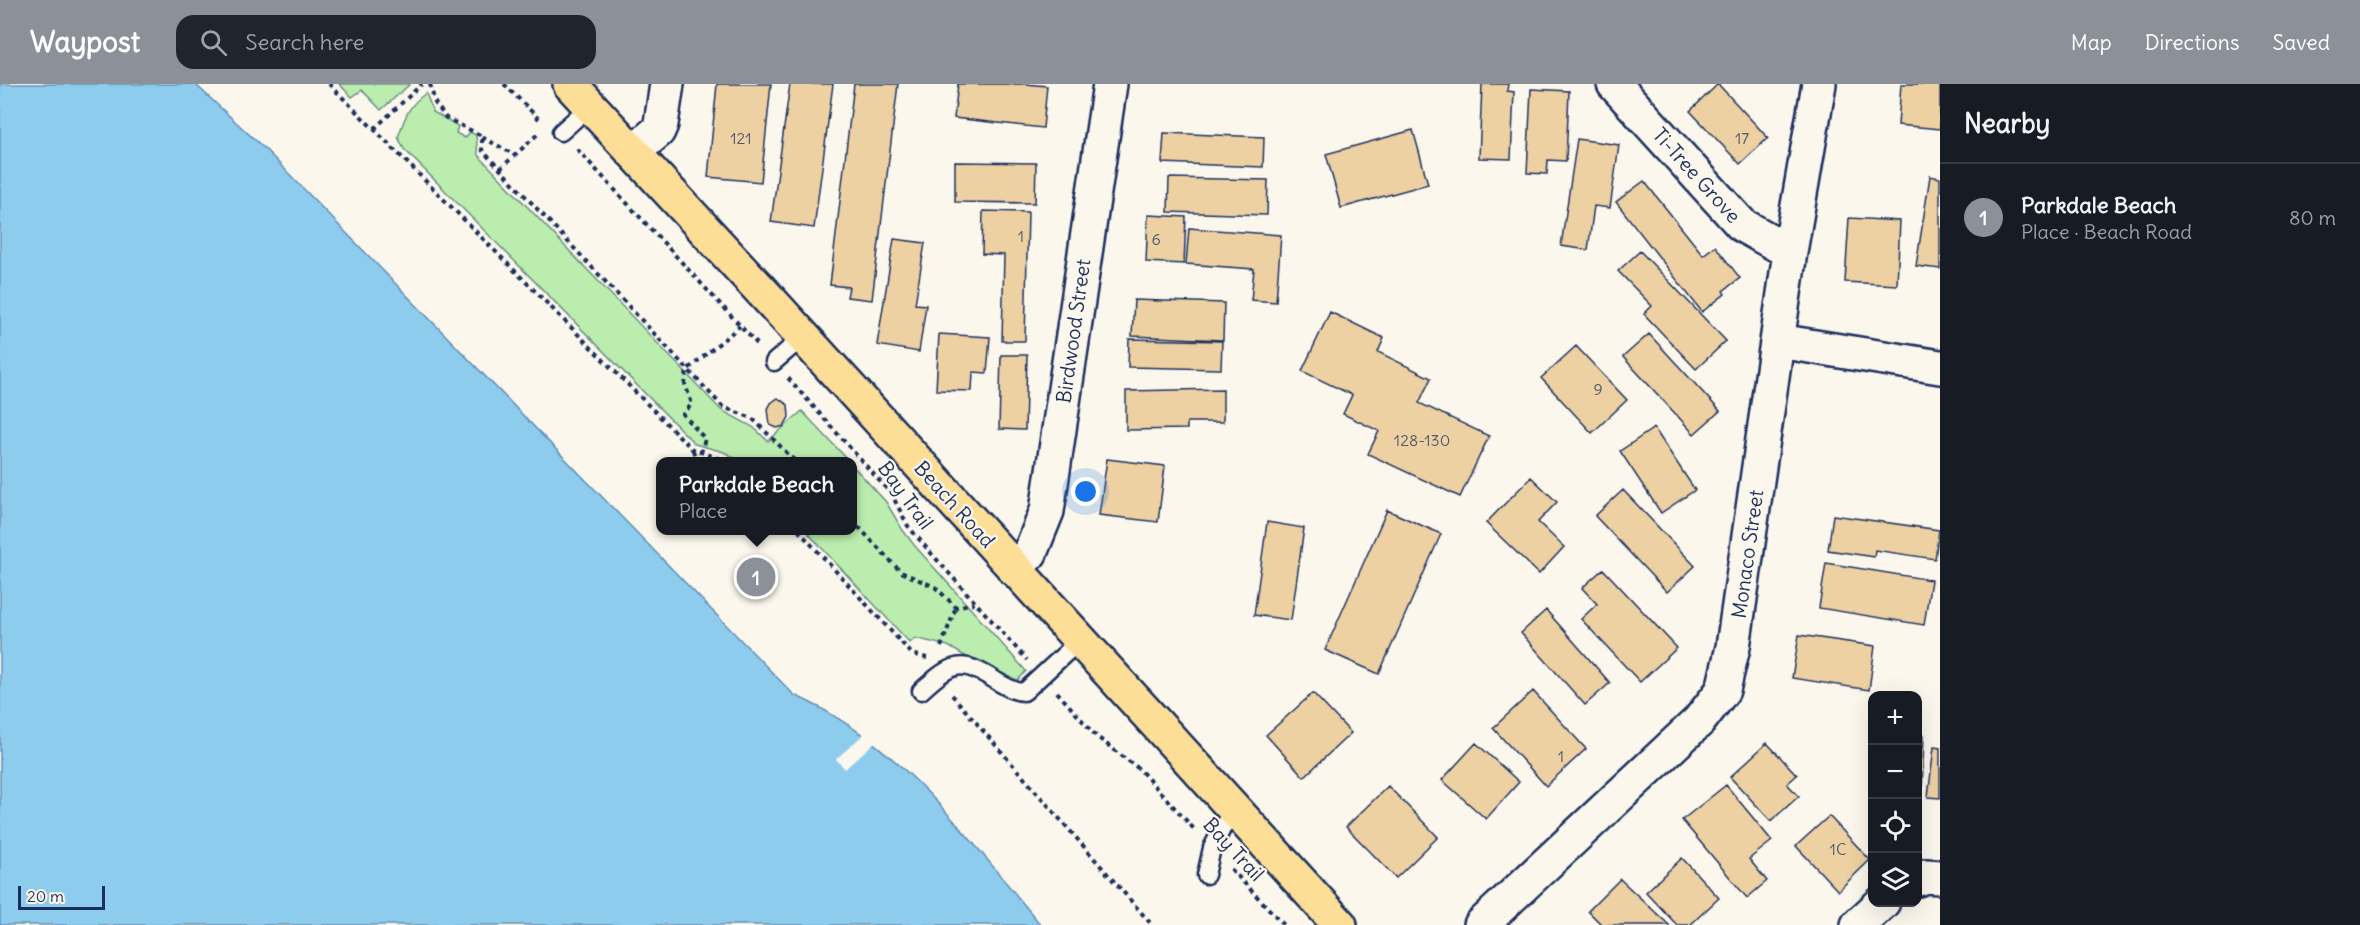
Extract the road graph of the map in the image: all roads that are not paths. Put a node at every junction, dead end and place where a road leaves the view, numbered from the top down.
1 (667, 84) edge
2 (1110, 84) edge
3 (1614, 84) edge
4 (1819, 84) edge
5 (580, 95) edge
6 (554, 129) road end
7 (633, 152) junction
8 (1790, 252) junction
9 (803, 337) junction
10 (1778, 341) junction
11 (774, 362) road end
12 (1940, 367) edge
13 (1014, 569) junction
14 (1079, 640) junction
15 (921, 691) dead end
16 (1233, 808) junction
17 (1206, 875) dead end
18 (1922, 877) edge
19 (1940, 877) edge
20 (1878, 907) edge
21 (1340, 925) edge
22 (1481, 925) edge
23 (1858, 925) edge

1 - 7 street
2 - 13 street, Birdwood Street
3 - 8 street, Ti-Tree Grove
4 - 8 street, Monaco Street
5 - 6 lane
5 - 7 main road, Beach Road
7 - 9 main road, Beach Road
8 - 10 street, Monaco Street
9 - 11 lane
9 - 13 main road, Beach Road
10 - 12 street
10 - 22 street, Monaco Street
13 - 14 main road, Beach Road
14 - 15 lane
14 - 16 main road, Beach Road
16 - 17 lane
16 - 21 main road, Beach Road
18 - 19 street
20 - 23 street

